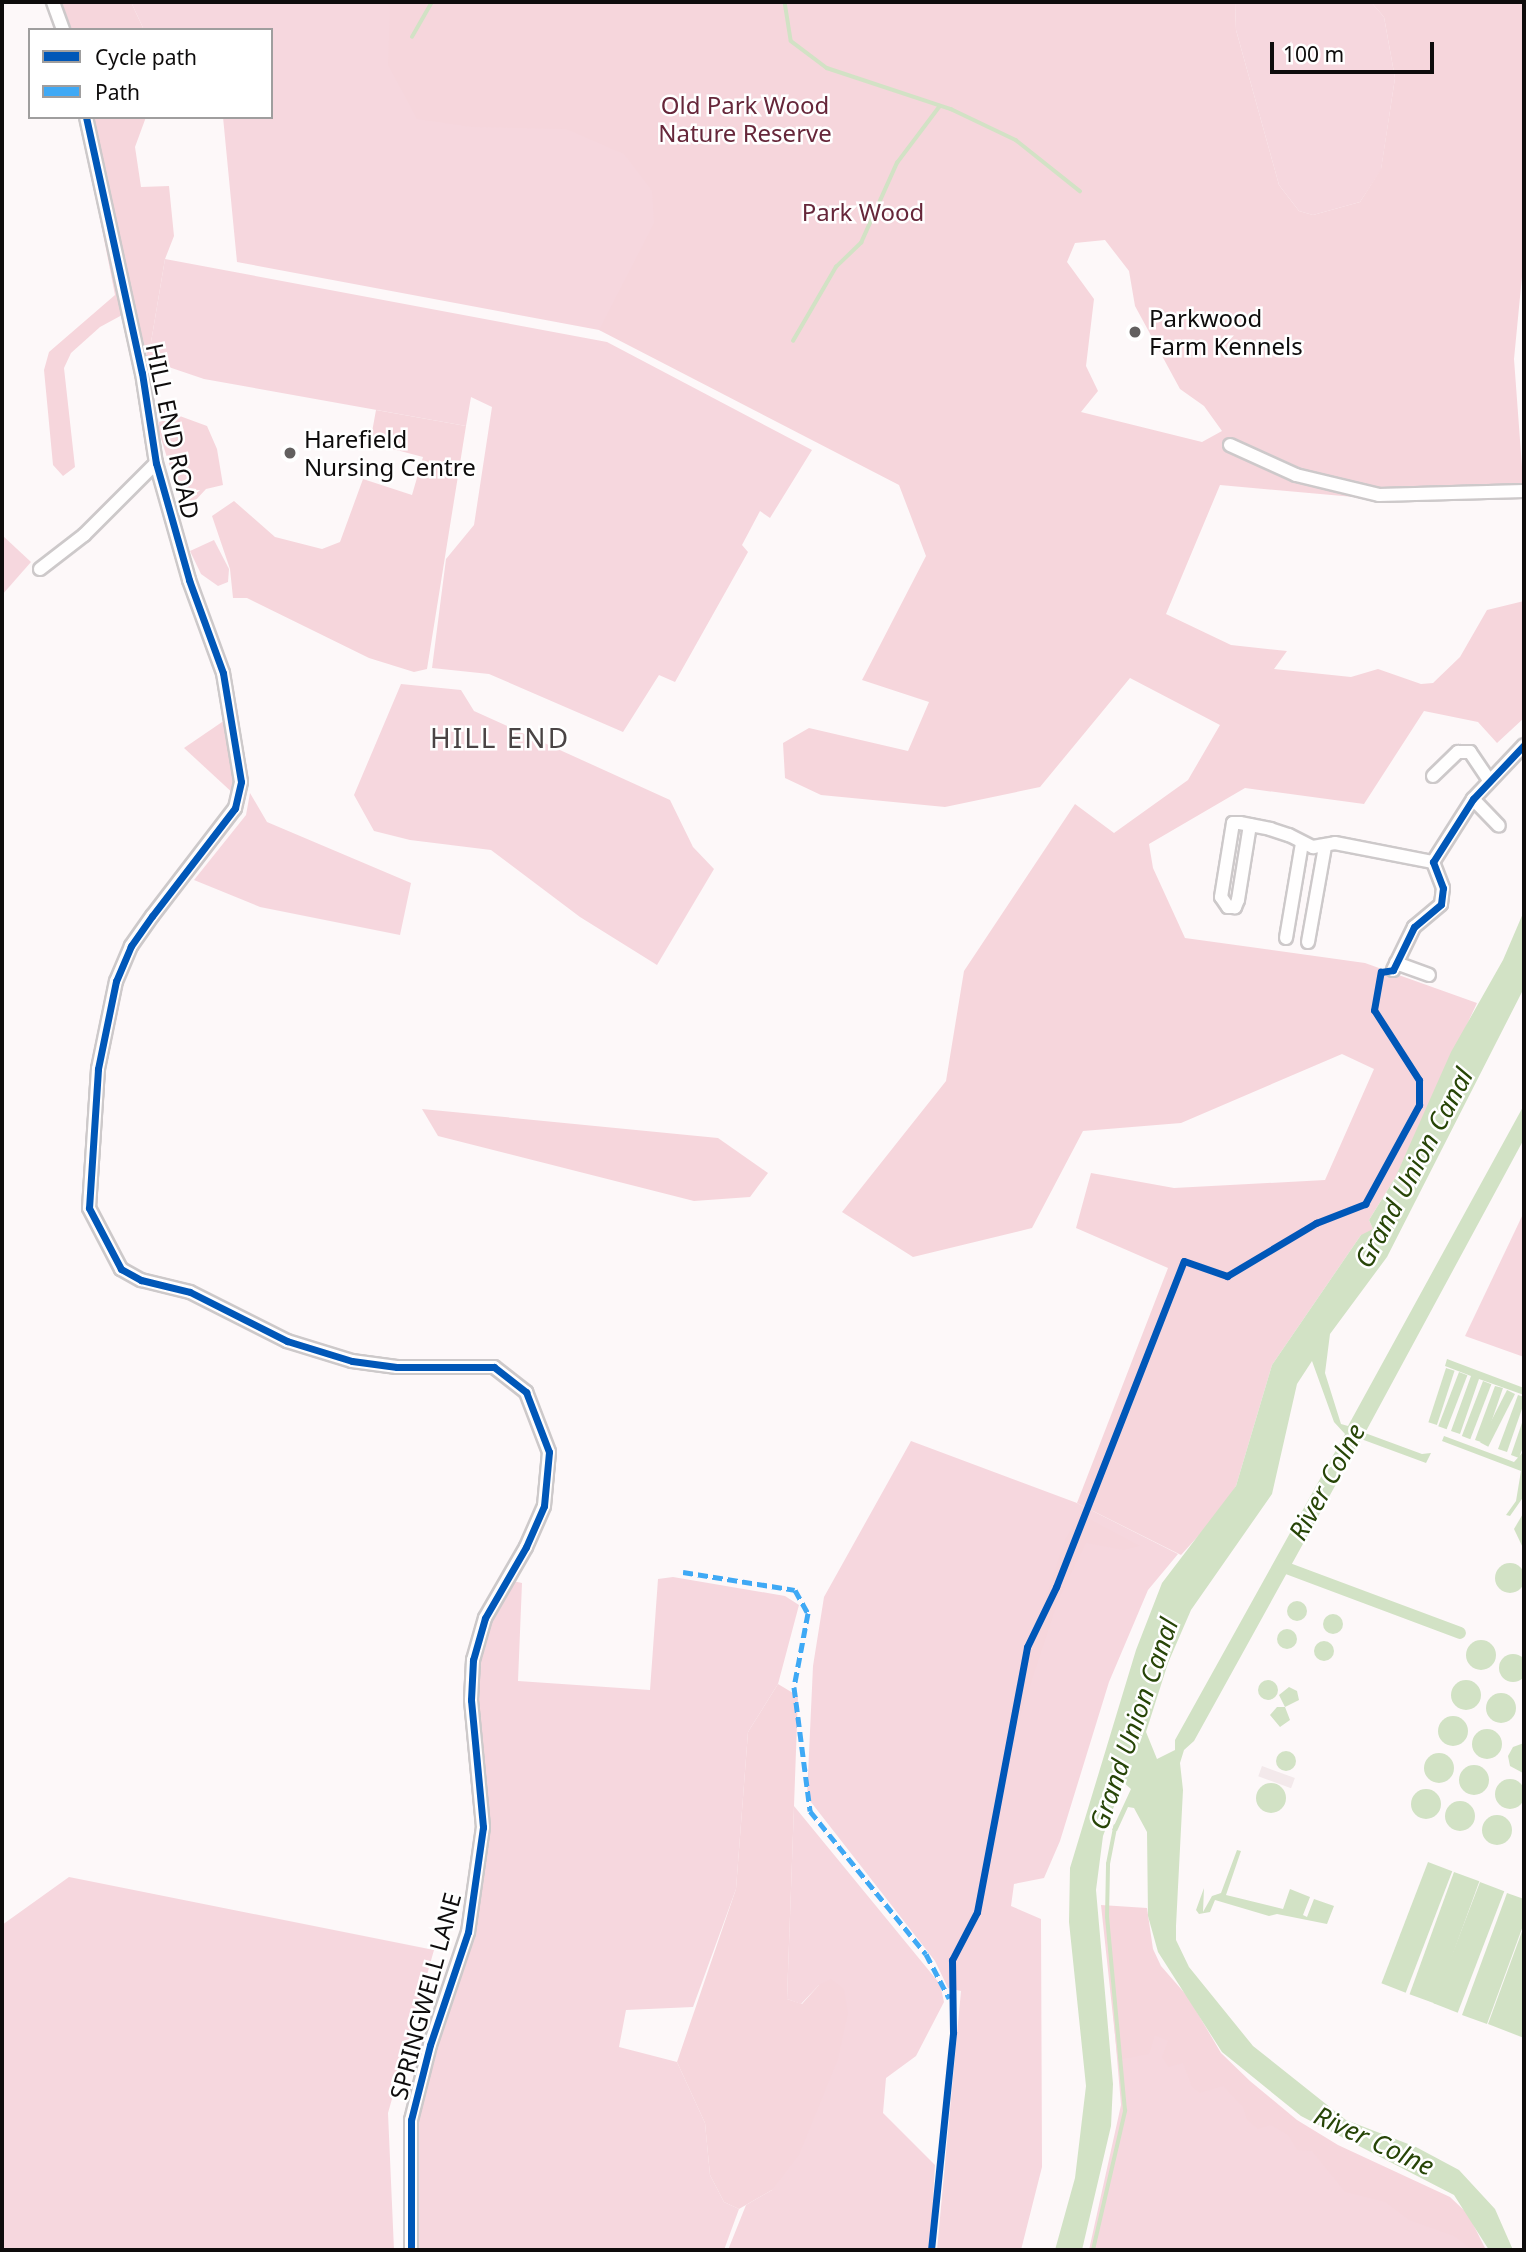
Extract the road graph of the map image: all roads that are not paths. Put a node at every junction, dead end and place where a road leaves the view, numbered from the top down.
1 (53, 2) edge
2 (61, 28) edge
3 (86, 119) edge
4 (1230, 445) dead end
5 (156, 463) junction
6 (1524, 491) edge
7 (40, 569) dead end
8 (1524, 745) edge
9 (1433, 776) dead end
10 (1489, 780) junction
11 (240, 790) joint
12 (1473, 799) junction
13 (1245, 824) junction
14 (1499, 826) dead end
15 (1303, 843) junction
16 (1325, 847) junction
17 (1433, 862) junction
18 (1286, 938) dead end
19 (1308, 942) dead end
20 (1429, 975) dead end
21 (411, 2250) edge

1 - 2 street
3 - 5 street, HILL END ROAD
4 - 6 street
5 - 7 street
5 - 11 street, HILL END ROAD
8 - 10 street
9 - 10 street
10 - 12 street
11 - 21 street, SPRINGWELL LANE
12 - 14 street
12 - 17 street
13 - 13 street
13 - 15 street
15 - 16 street
15 - 18 street
16 - 17 street
16 - 19 street
17 - 20 street

